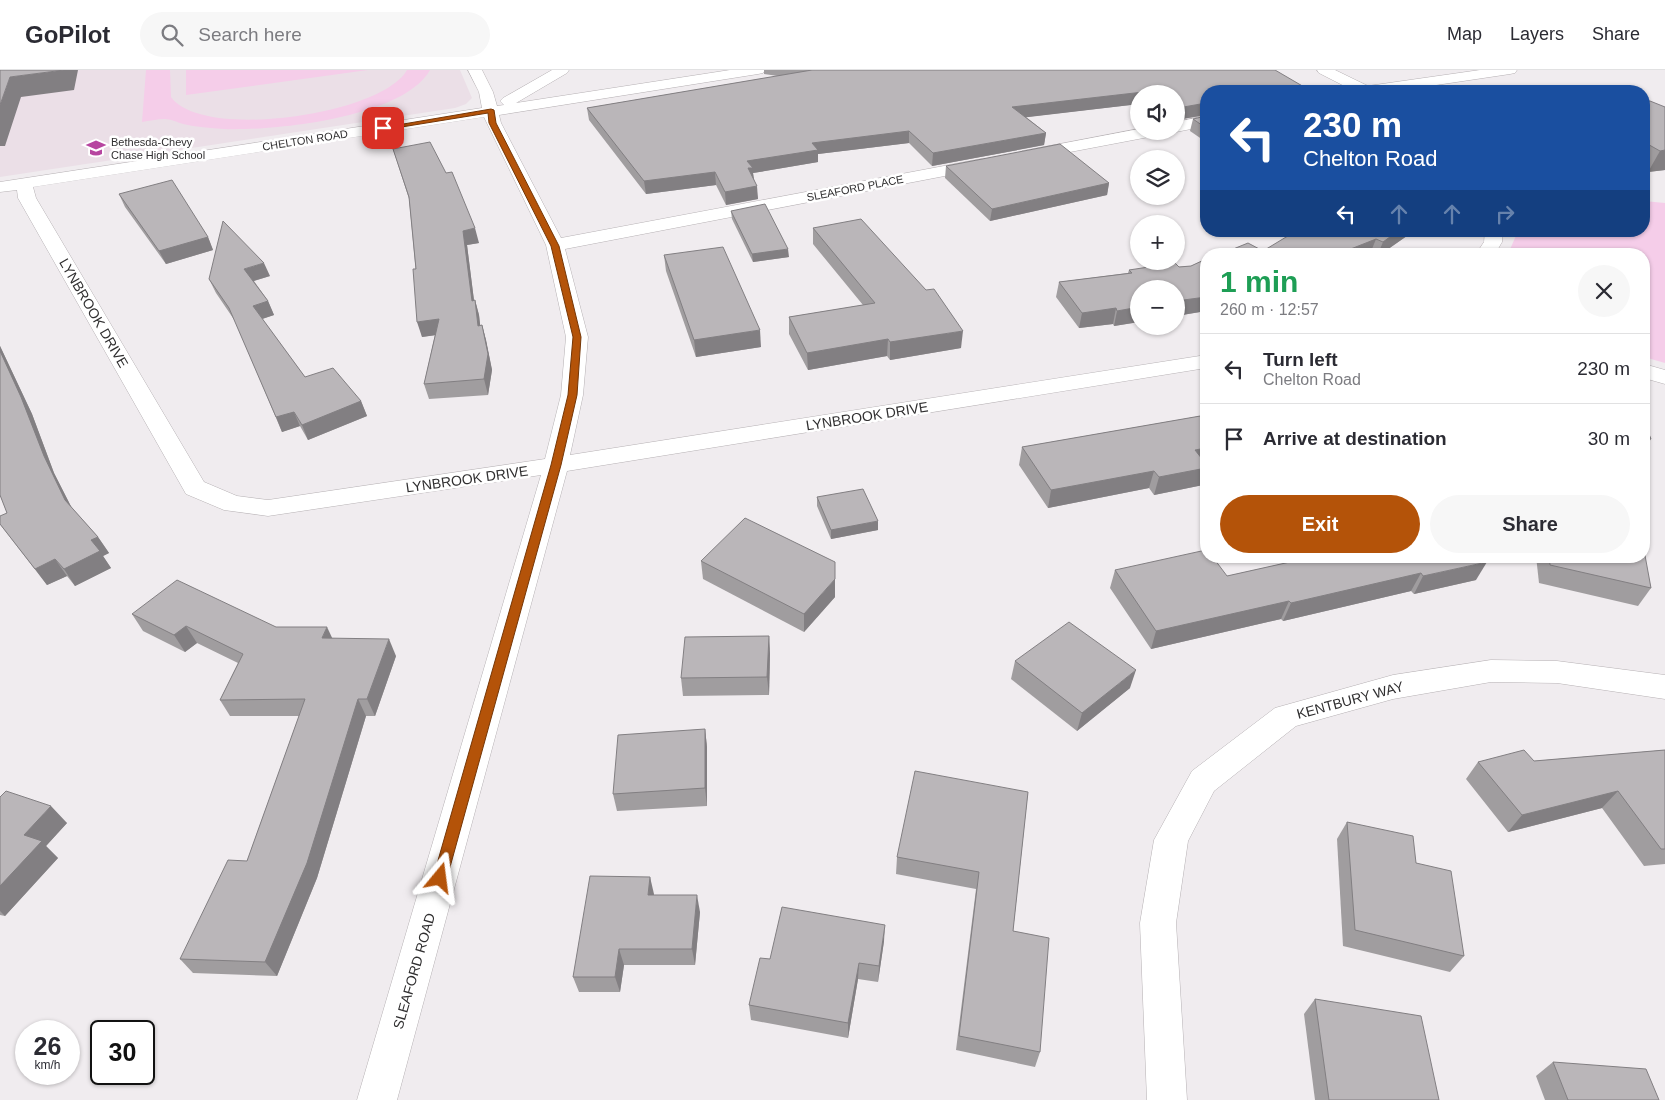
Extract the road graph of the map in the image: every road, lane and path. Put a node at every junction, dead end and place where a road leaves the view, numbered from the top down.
1 (475, 70) edge
2 (562, 70) edge
3 (758, 70) edge
4 (1324, 70) edge
5 (1510, 70) edge
6 (1354, 85) edge
7 (1407, 85) edge
8 (491, 110) junction
9 (1200, 122) edge
10 (1185, 125) edge
11 (1130, 136) edge
12 (24, 183) junction
13 (0, 187) edge
14 (555, 246) junction
15 (1200, 363) edge
16 (1650, 373) edge
17 (1665, 377) edge
18 (556, 465) junction
19 (1665, 687) edge
20 (377, 1100) edge
21 (1167, 1100) edge

1 - 8 street, SLEAFORD ROAD
2 - 8 street
3 - 8 street, CHELTON ROAD
4 - 6 street
5 - 7 street
8 - 12 street, CHELTON ROAD
8 - 14 street, SLEAFORD ROAD
9 - 10 street
11 - 14 street, SLEAFORD PLACE
12 - 13 street, CHELTON ROAD
12 - 18 street, LYNBROOK DRIVE
14 - 18 street, SLEAFORD ROAD
15 - 18 street, LYNBROOK DRIVE
16 - 17 street
18 - 20 street, SLEAFORD ROAD
19 - 21 street, KENTBURY WAY

